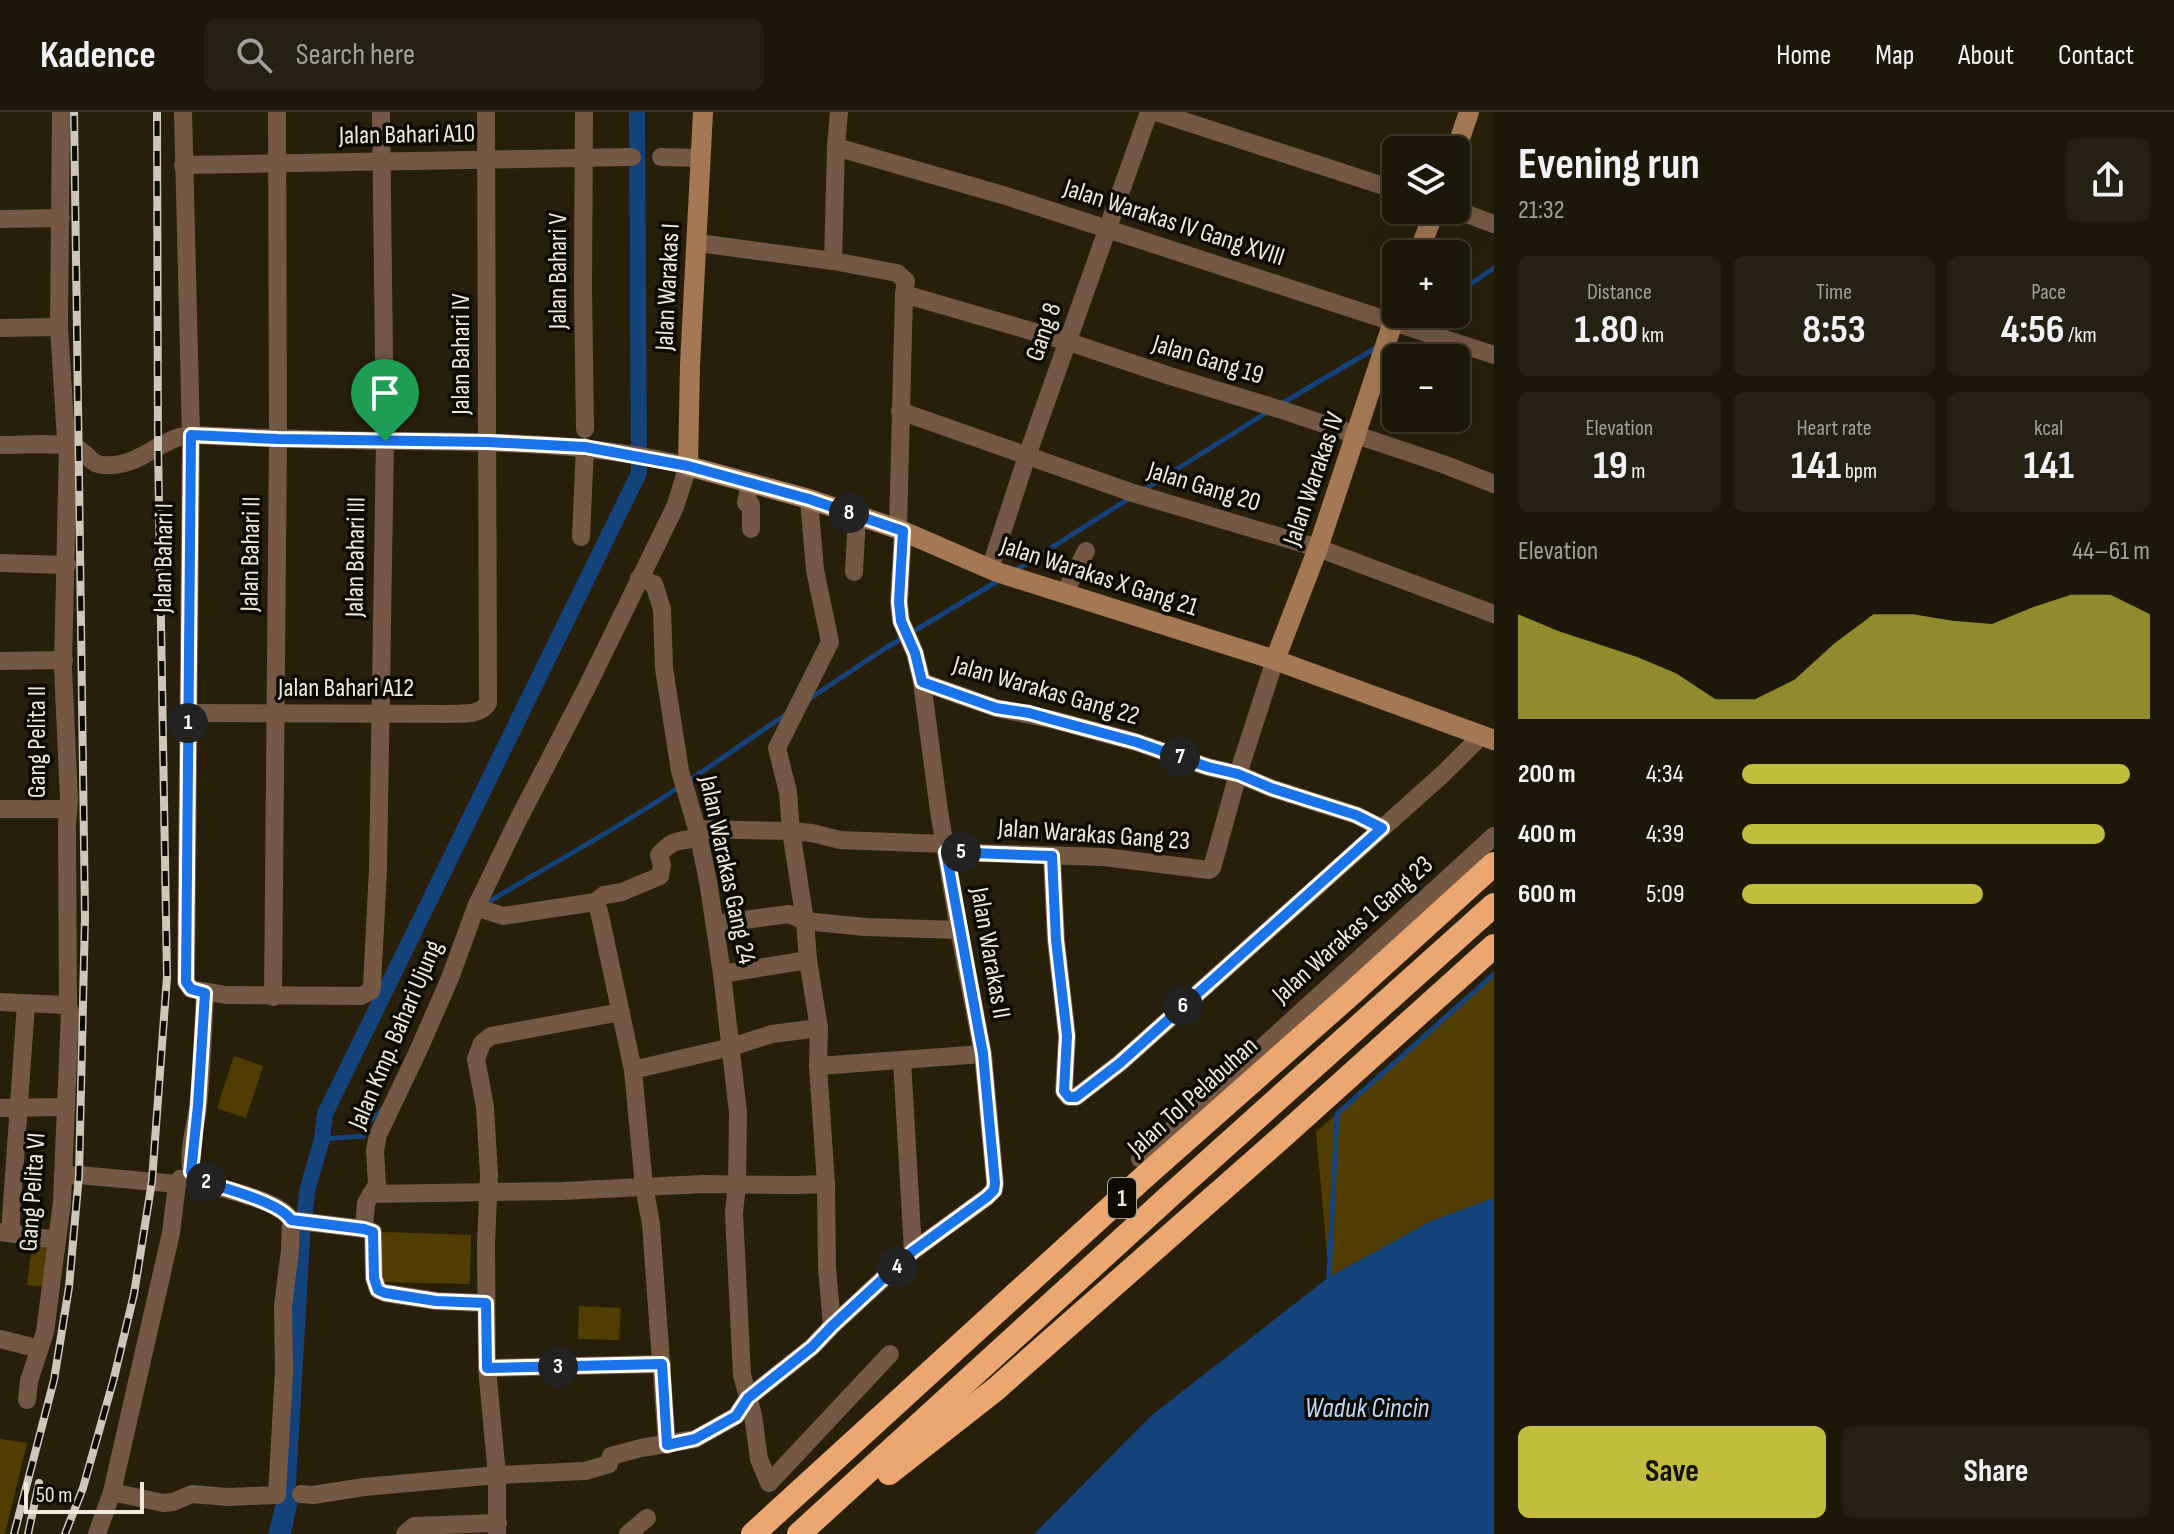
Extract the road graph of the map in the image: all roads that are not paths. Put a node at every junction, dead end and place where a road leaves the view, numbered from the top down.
1 (61, 112) edge
2 (183, 112) edge
3 (277, 112) edge
4 (381, 112) edge
5 (486, 112) edge
6 (584, 112) edge
7 (703, 112) edge
8 (839, 112) edge
9 (1149, 112) edge
10 (1156, 112) edge
11 (1469, 112) edge
12 (1461, 136) edge
13 (836, 147) junction
14 (632, 157) dead end
15 (661, 157) dead end
16 (584, 158) junction
17 (700, 158) junction
18 (486, 160) junction
19 (382, 161) junction
20 (277, 163) junction
21 (183, 165) junction
22 (1382, 185) edge
23 (1470, 215) edge
24 (61, 218) junction
25 (0, 219) edge
26 (1494, 224) edge
27 (1107, 230) junction
28 (698, 243) junction
29 (833, 261) junction
30 (904, 294) junction
31 (1382, 323) edge
32 (59, 327) junction
33 (0, 328) edge
34 (1395, 328) edge
35 (1399, 328) edge
36 (1069, 342) junction
37 (1494, 355) edge
38 (900, 411) junction
39 (191, 435) junction
40 (1356, 435) junction
41 (278, 439) junction
42 (385, 441) junction
43 (488, 442) junction
44 (590, 442) junction
45 (0, 445) edge
46 (68, 446) junction
47 (1027, 456) junction
48 (679, 464) junction
49 (750, 483) junction
50 (1494, 484) edge
51 (809, 499) junction
52 (857, 516) junction
53 (751, 529) dead end
54 (900, 530) junction
55 (581, 537) dead end
56 (1318, 548) junction
57 (1086, 551) dead end
58 (0, 563) edge
59 (67, 565) junction
60 (854, 572) dead end
61 (997, 572) junction
62 (639, 578) junction
63 (1065, 592) junction
64 (1494, 614) edge
65 (64, 660) junction
66 (1275, 660) junction
67 (0, 661) edge
68 (922, 682) junction
69 (489, 692) joint
70 (379, 712) junction
71 (188, 713) junction
72 (275, 714) junction
73 (1490, 736) edge
74 (1238, 774) junction
75 (0, 809) edge
76 (67, 809) junction
77 (1382, 828) junction
78 (791, 831) junction
79 (698, 834) junction
80 (1494, 836) edge
81 (946, 848) junction
82 (1052, 856) junction
83 (1494, 864) edge
84 (595, 902) junction
85 (1494, 905) edge
86 (480, 908) junction
87 (805, 921) junction
88 (715, 924) junction
89 (959, 930) junction
90 (1494, 946) edge
91 (808, 960) junction
92 (722, 974) junction
93 (205, 993) junction
94 (273, 997) junction
95 (0, 1002) edge
96 (26, 1004) junction
97 (65, 1006) junction
98 (621, 1012) junction
99 (819, 1028) junction
100 (731, 1047) junction
101 (983, 1054) junction
102 (902, 1060) junction
103 (818, 1066) junction
104 (633, 1070) junction
105 (64, 1107) junction
106 (0, 1108) edge
107 (20, 1108) junction
108 (1140, 1159) dead end
109 (63, 1176) junction
110 (185, 1180) junction
111 (737, 1184) junction
112 (826, 1184) junction
113 (644, 1186) junction
114 (487, 1193) junction
115 (371, 1194) junction
116 (294, 1220) junction
117 (364, 1229) junction
118 (5, 1233) edge
119 (57, 1240) junction
120 (913, 1251) junction
121 (486, 1303) junction
122 (832, 1326) junction
123 (0, 1339) edge
124 (40, 1347) junction
125 (890, 1354) dead end
126 (662, 1364) junction
127 (487, 1368) junction
128 (748, 1398) junction
129 (27, 1400) dead end
130 (667, 1445) junction
131 (497, 1475) junction
132 (112, 1492) junction
133 (301, 1494) dead end
134 (647, 1518) dead end
135 (498, 1529) edge
136 (97, 1534) edge
137 (405, 1534) edge
138 (628, 1534) edge
139 (753, 1534) edge
140 (799, 1534) edge
141 (811, 1534) edge

1 - 24 street, Gang Pelita II
2 - 21 street, Jalan Bahari I
3 - 20 street, Jalan Bahari II
4 - 19 street, Jalan Bahari III
5 - 18 street, Jalan Bahari IV
6 - 16 street, Jalan Bahari V
7 - 17 street, Jalan Warakas I
8 - 13 street
9 - 27 street, Gang 8
10 - 22 street
11 - 12 street
13 - 27 street, Jalan Warakas IV Gang XVIII
13 - 29 street
14 - 16 street, Jalan Bahari A10
15 - 17 street
16 - 18 street, Jalan Bahari A10
16 - 44 street, Jalan Bahari V
17 - 28 street, Jalan Warakas I
18 - 19 street, Jalan Bahari A10
18 - 43 street, Jalan Bahari IV
19 - 20 street, Jalan Bahari A10
19 - 42 street, Jalan Bahari III
20 - 21 street, Jalan Bahari A10
20 - 41 street, Jalan Bahari II
21 - 39 street, Jalan Bahari I
23 - 26 street
24 - 25 street
24 - 32 street, Gang Pelita II
27 - 31 street, Jalan Warakas IV Gang XVIII
27 - 36 street, Gang 8
28 - 29 street
28 - 48 street, Jalan Warakas I
29 - 30 street
30 - 36 street, Jalan Gang 19
30 - 38 street, Jalan Warakas II
32 - 33 street
32 - 46 street, Gang Pelita II
34 - 40 street, Jalan Warakas IV
35 - 37 street, Jalan Warakas IV Gang XVIII
36 - 40 street, Jalan Gang 19
36 - 47 street, Gang 8
38 - 47 street, Jalan Gang 20
38 - 54 street, Jalan Warakas II
39 - 41 street
39 - 46 street
39 - 71 street, Jalan Bahari I
40 - 50 street, Jalan Gang 19
40 - 56 street, Jalan Warakas IV
41 - 42 street
41 - 72 street, Jalan Bahari II
42 - 43 street
42 - 70 street, Jalan Bahari III
43 - 44 street
43 - 69 street, Jalan Bahari IV
44 - 48 street
44 - 55 street, Jalan Bahari V
45 - 46 street
46 - 59 street, Gang Pelita II
47 - 56 street, Jalan Gang 20
47 - 61 street, Gang 8
48 - 49 street, Jalan Warakas X Gang 21
48 - 62 street, Jalan Kmp. Bahari Ujung
49 - 51 street, Jalan Warakas X Gang 21
49 - 53 street
51 - 52 street, Jalan Warakas X Gang 21
51 - 78 street
52 - 54 street, Jalan Warakas X Gang 21
52 - 60 street
54 - 61 street, Jalan Warakas X Gang 21
54 - 68 street, Jalan Warakas II
56 - 64 street, Jalan Gang 20
56 - 66 street, Jalan Warakas IV
57 - 63 street
58 - 59 street
59 - 65 street, Gang Pelita II
61 - 63 street, Jalan Warakas X Gang 21
62 - 79 street, Jalan Warakas Gang 24
62 - 86 street, Jalan Kmp. Bahari Ujung
63 - 66 street, Jalan Warakas X Gang 21
65 - 67 street
65 - 76 street, Gang Pelita II
66 - 73 street, Jalan Warakas X Gang 21
66 - 74 street, Jalan Warakas Gang 23
68 - 74 street, Jalan Warakas Gang 22
68 - 81 street, Jalan Warakas II
69 - 70 street, Jalan Bahari A12
70 - 72 street, Jalan Bahari A12
70 - 94 street, Jalan Bahari III
71 - 72 street, Jalan Bahari A12
71 - 93 street, Jalan Bahari I
72 - 94 street, Jalan Bahari II
73 - 77 street
74 - 77 street, Jalan Warakas Gang 22
74 - 82 street, Jalan Warakas Gang 23
75 - 76 street, Gang Pelita II
76 - 97 street, Gang Pelita VI
77 - 82 street
78 - 79 street, Jalan Warakas Gang 23
78 - 81 street, Jalan Warakas Gang 23
78 - 87 street
79 - 84 street
79 - 88 street, Jalan Warakas Gang 24
80 - 108 street, Jalan Warakas 1 Gang 23
81 - 82 street, Jalan Warakas Gang 23
81 - 89 street, Jalan Warakas II
83 - 139 highway, Jalan Tol Pelabuhan / 1
84 - 86 street
84 - 98 street
85 - 140 highway, 1
86 - 115 street, Jalan Kmp. Bahari Ujung
87 - 88 street
87 - 89 street
87 - 91 street
88 - 92 street, Jalan Warakas Gang 24
89 - 101 street, Jalan Warakas II
90 - 141 highway
91 - 92 street
91 - 99 street
92 - 100 street, Jalan Warakas Gang 24
93 - 94 street
93 - 110 street
95 - 96 street
96 - 97 street
96 - 107 street
97 - 105 street, Gang Pelita VI
98 - 104 street
98 - 114 street
99 - 100 street
99 - 103 street
100 - 104 street
100 - 111 street, Jalan Warakas Gang 24
101 - 102 street
101 - 120 street, Jalan Warakas II
102 - 103 street
102 - 120 street
103 - 112 street
104 - 113 street
105 - 107 street
105 - 109 street, Gang Pelita VI
106 - 107 street
107 - 118 street
109 - 110 street
109 - 119 street, Gang Pelita VI
110 - 116 street
110 - 132 street
111 - 112 street
111 - 113 street
111 - 128 street, Jalan Warakas Gang 24
112 - 122 street
113 - 114 street
113 - 126 street
114 - 115 street
114 - 121 street
115 - 117 street, Jalan Kmp. Bahari Ujung
116 - 117 street
116 - 132 street
117 - 121 street
118 - 119 street
119 - 124 street, Gang Pelita VI
120 - 122 street
121 - 127 street
122 - 128 street
123 - 124 street
124 - 129 street, Gang Pelita VI
125 - 128 street, Jalan Warakas Gang 24
126 - 127 street
126 - 130 street
127 - 131 street
128 - 130 street
130 - 131 street
131 - 133 street
131 - 135 street
132 - 136 street
134 - 138 street
135 - 137 street

